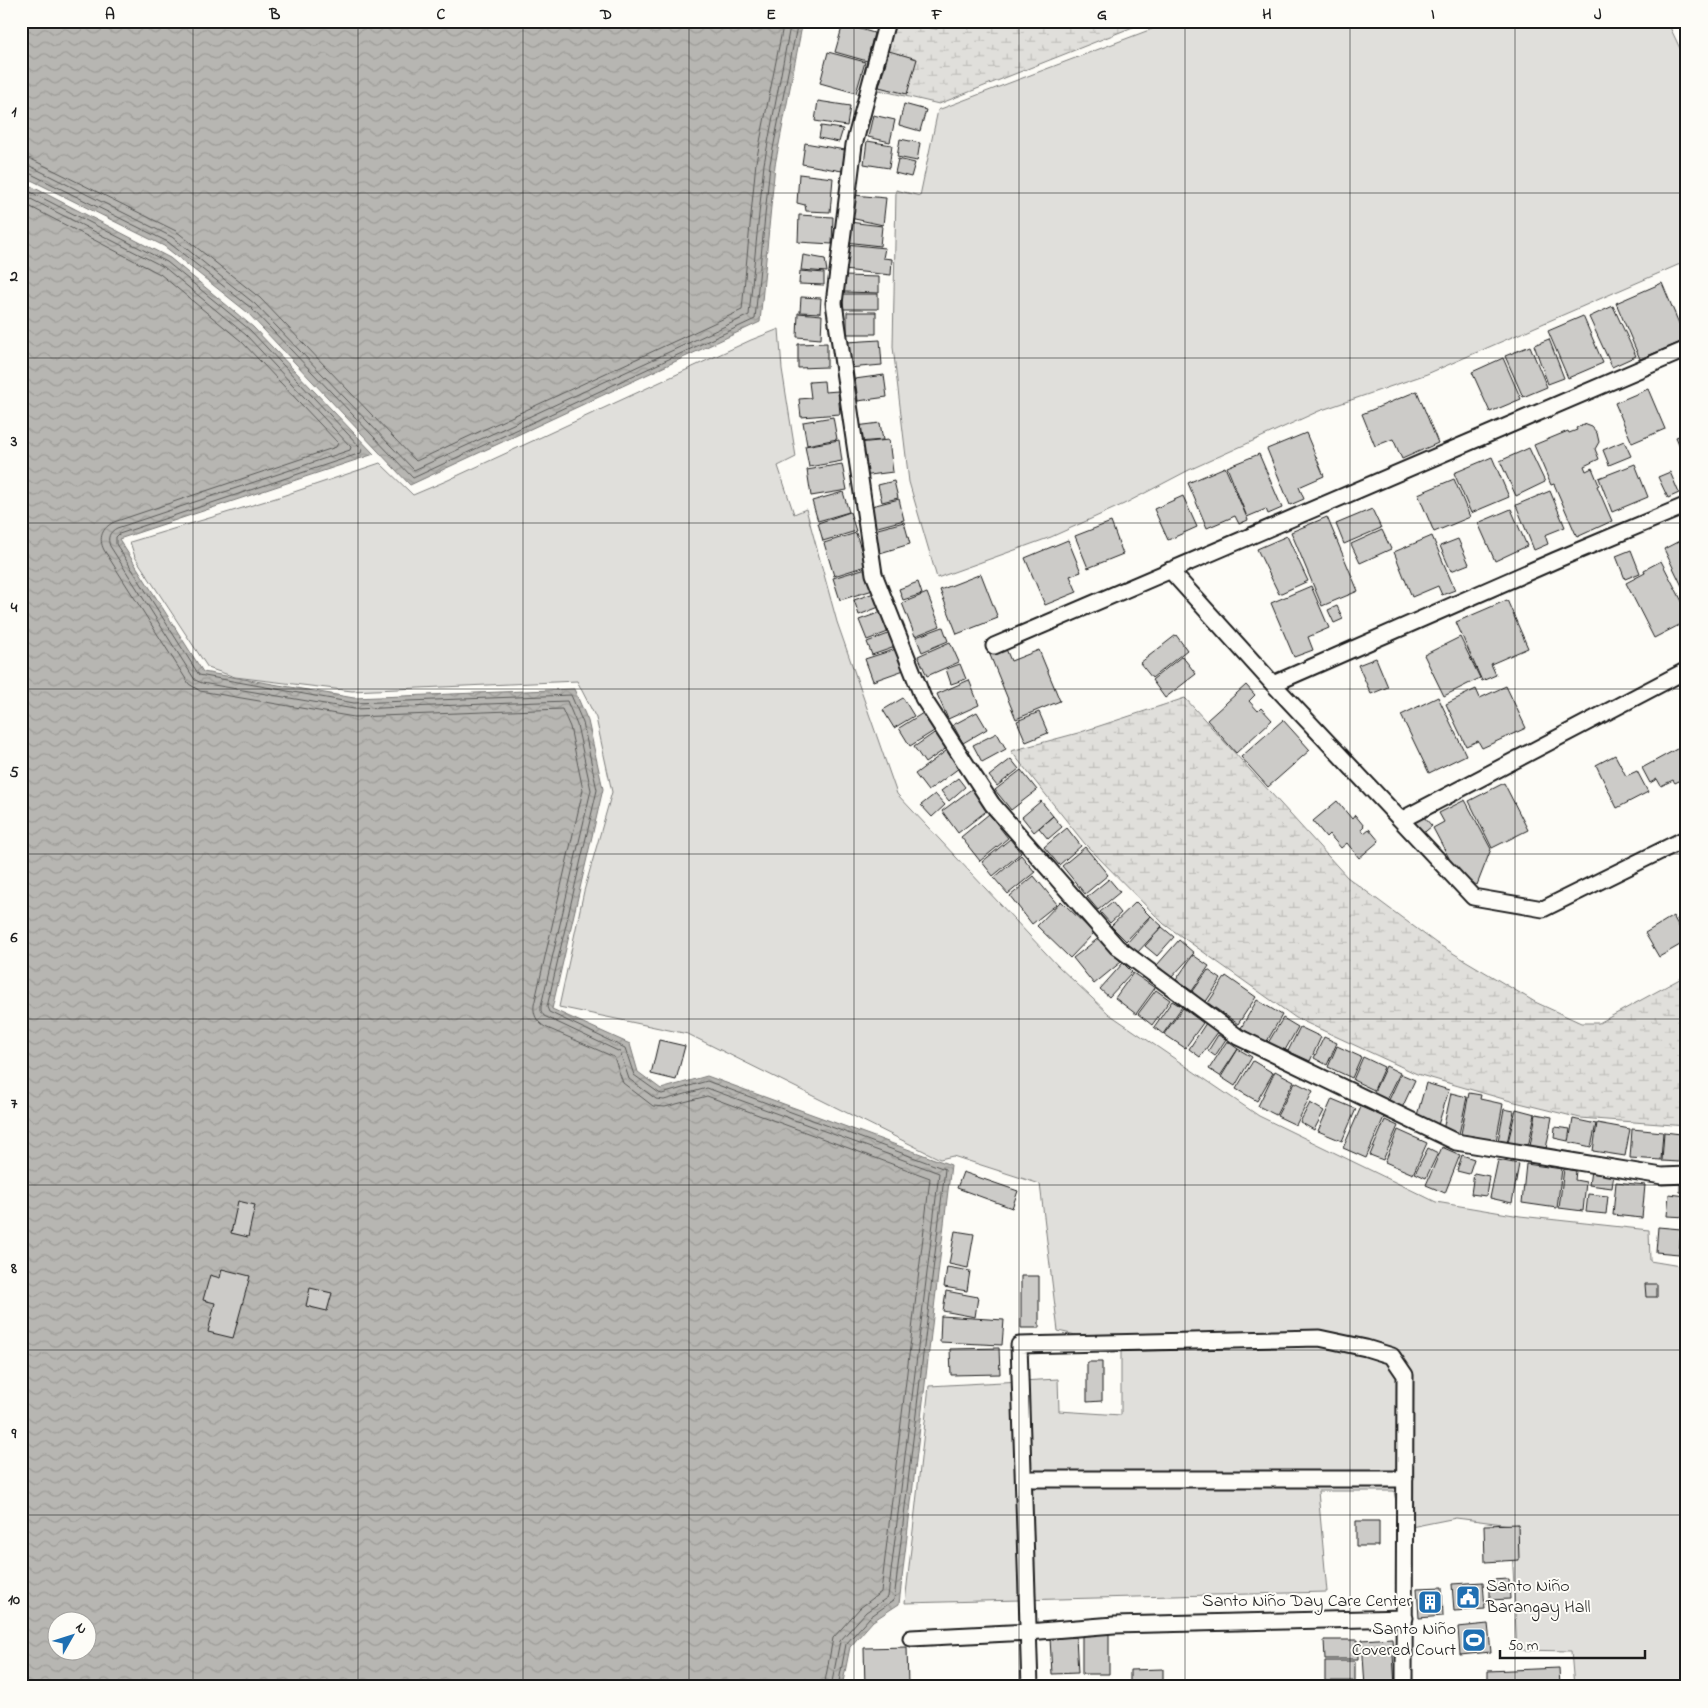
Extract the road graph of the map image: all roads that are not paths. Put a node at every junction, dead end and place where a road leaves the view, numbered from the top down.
1 (887, 21) edge
2 (1687, 349) edge
3 (1687, 505) edge
4 (1170, 570) junction
5 (994, 646) dead end
6 (1687, 670) edge
7 (1273, 684) junction
8 (1401, 820) junction
9 (1687, 838) edge
10 (1687, 1175) edge
11 (1033, 1479) dead end
12 (1405, 1479) junction
13 (1404, 1618) junction
14 (1028, 1632) junction
15 (911, 1638) dead end
16 (1030, 1687) edge
17 (1404, 1687) edge

1 - 10 street
2 - 4 street
3 - 7 street
4 - 5 street
4 - 7 street
6 - 8 street
7 - 8 street
8 - 9 street
11 - 12 street
12 - 13 street
12 - 14 street
13 - 14 street
13 - 17 street
14 - 15 street
14 - 16 street

